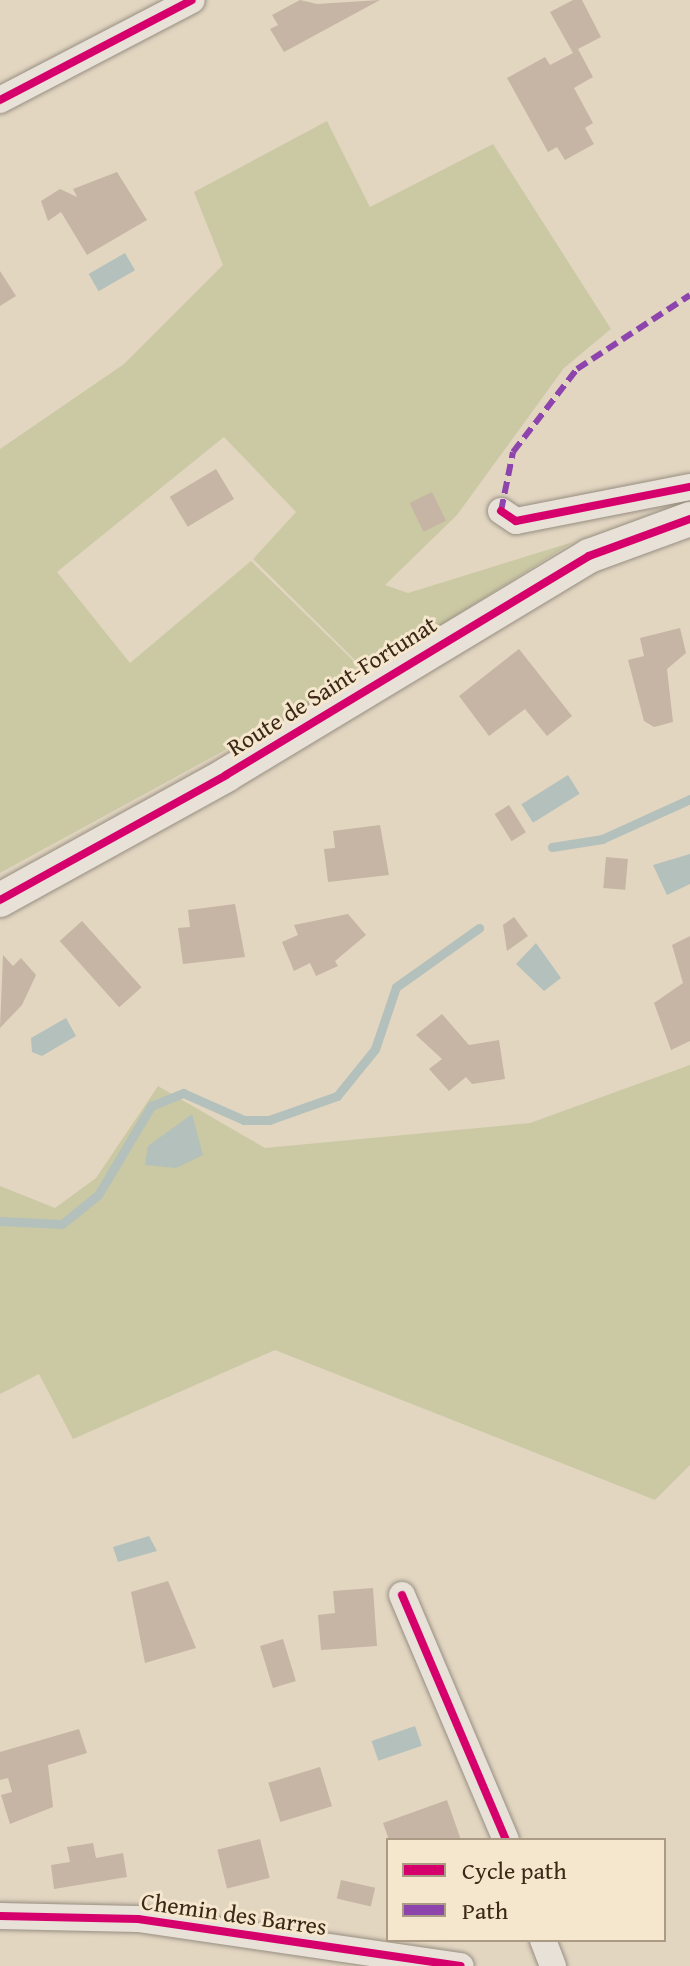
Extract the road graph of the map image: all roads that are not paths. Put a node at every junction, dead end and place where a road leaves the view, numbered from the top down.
1 (192, 0) edge
2 (147, 9) edge
3 (0, 100) edge
4 (690, 487) edge
5 (501, 511) dead end
6 (690, 519) edge
7 (0, 900) edge
8 (402, 1595) dead end
9 (505, 1838) edge
10 (0, 1916) edge
11 (544, 1942) edge
12 (461, 1966) edge
13 (553, 1966) edge

1 - 2 street
2 - 3 street
4 - 5 street
6 - 7 street, Route de Saint-Fortunat
8 - 9 street
10 - 12 street, Chemin des Barres
11 - 13 street

